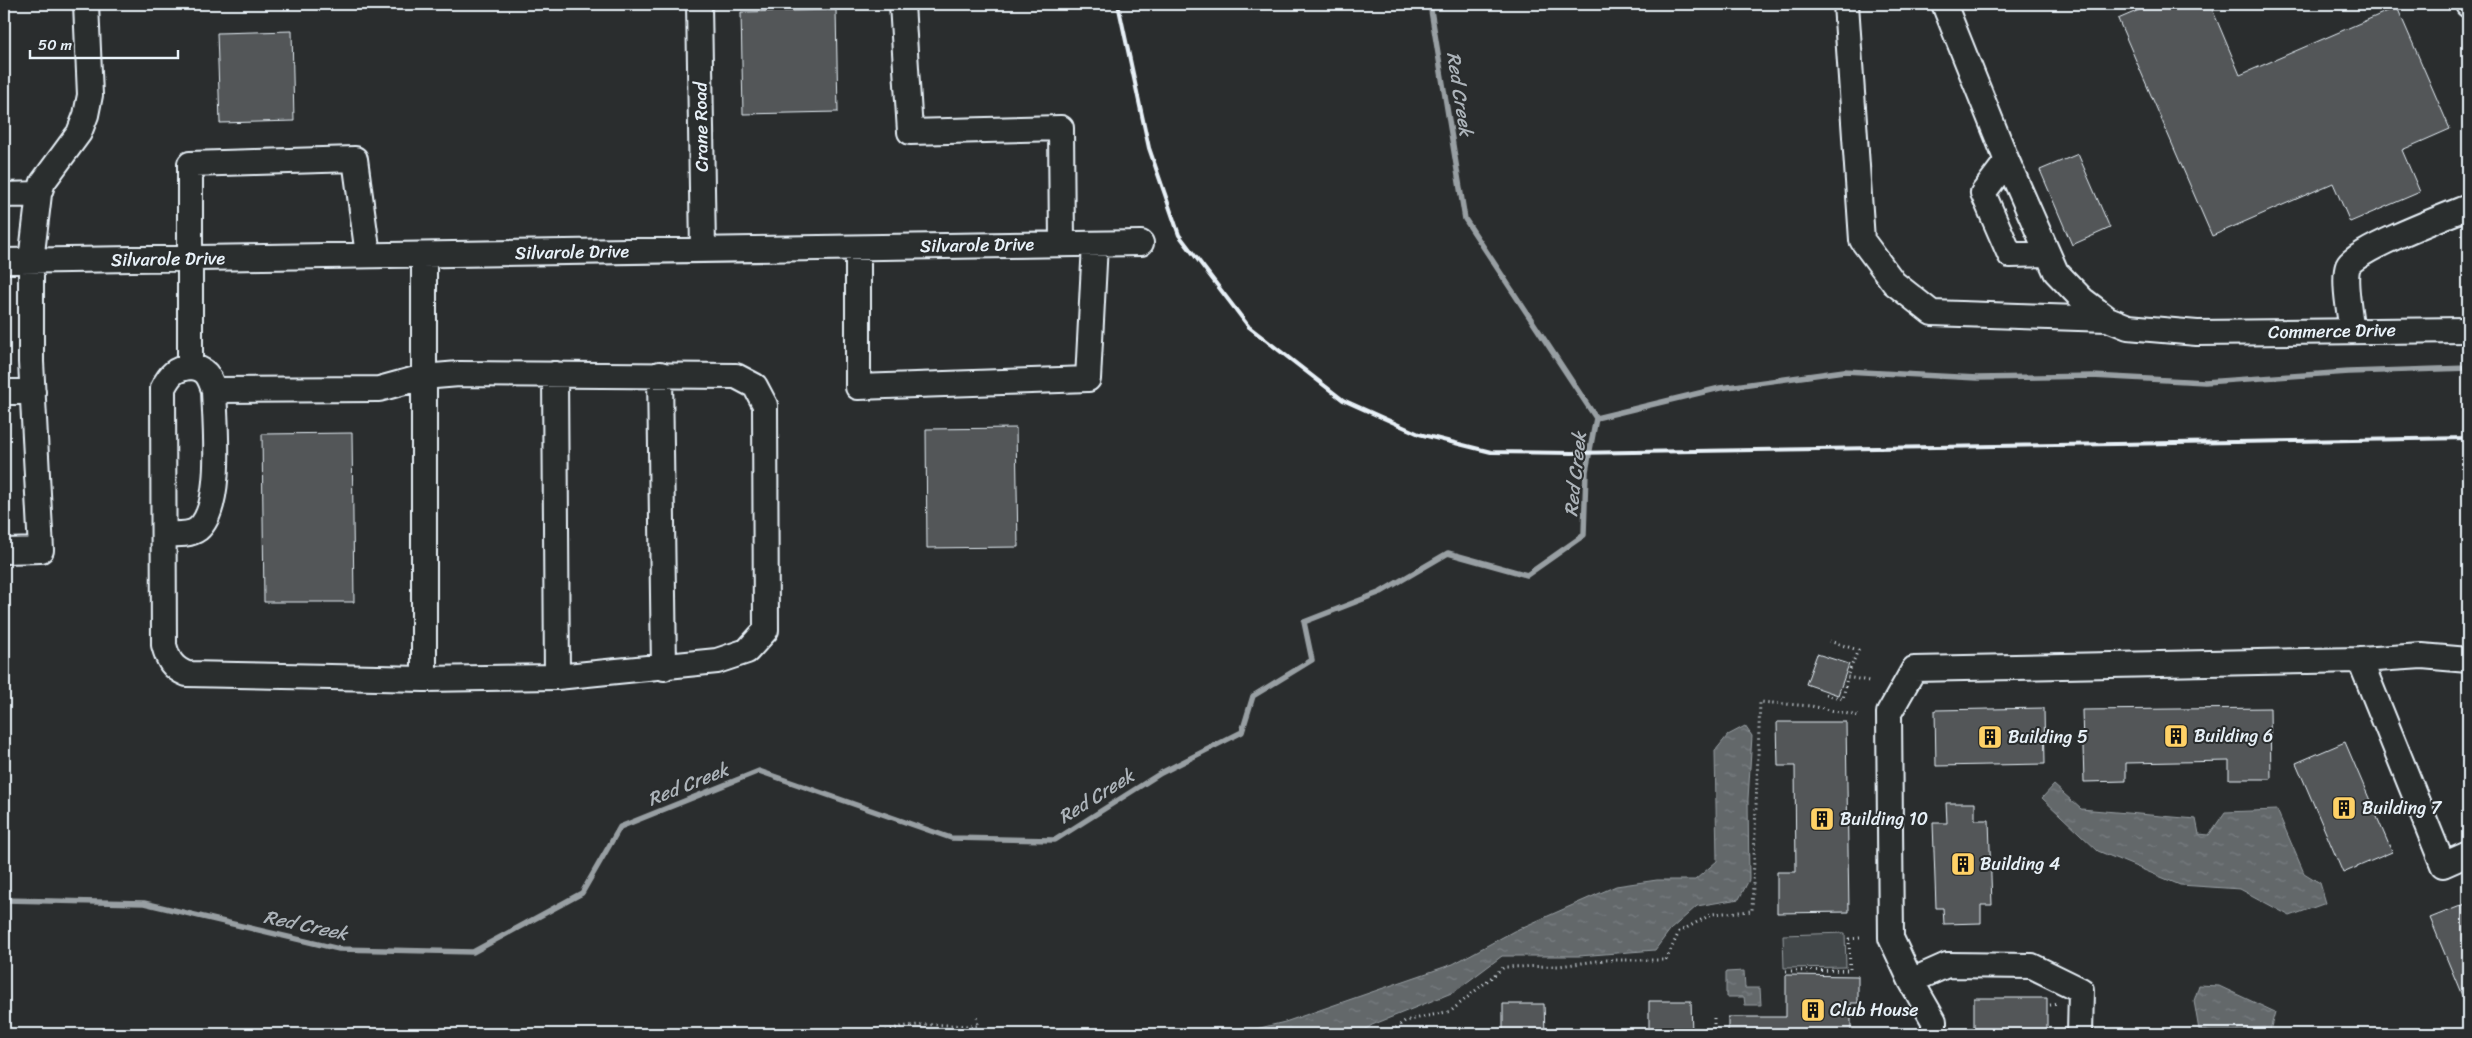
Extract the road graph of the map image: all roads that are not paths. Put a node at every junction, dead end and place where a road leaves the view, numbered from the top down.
1 (86, 4) edge
2 (699, 4) edge
3 (902, 4) edge
4 (1846, 4) edge
5 (1944, 4) edge
6 (2007, 161) junction
7 (40, 194) junction
8 (4, 195) edge
9 (2468, 207) edge
10 (1062, 243) junction
11 (1141, 243) dead end
12 (1095, 244) junction
13 (858, 248) junction
14 (703, 250) junction
15 (2048, 254) junction
16 (424, 255) junction
17 (368, 256) junction
18 (189, 258) junction
19 (4, 261) edge
20 (31, 261) junction
21 (2108, 319) junction
22 (2468, 330) edge
23 (2352, 331) junction
24 (190, 366) junction
25 (555, 374) junction
26 (660, 374) junction
27 (423, 377) junction
28 (214, 390) junction
29 (4, 392) edge
30 (33, 392) junction
31 (164, 534) junction
32 (4, 551) edge
33 (2360, 660) junction
34 (2468, 660) edge
35 (664, 668) junction
36 (557, 677) junction
37 (424, 679) junction
38 (2468, 854) edge
39 (1911, 981) junction
40 (1934, 1034) edge
41 (2080, 1034) edge

1 - 7 street
2 - 14 street, Crane Road
3 - 10 street
4 - 21 street
5 - 6 street
6 - 15 street
6 - 15 street
7 - 8 street
7 - 20 street
9 - 23 street
10 - 12 street, Silvarole Drive
10 - 13 street, Silvarole Drive
11 - 12 street, Silvarole Drive
12 - 13 street
13 - 14 street, Silvarole Drive
14 - 16 street, Silvarole Drive
15 - 21 street
16 - 17 street, Silvarole Drive
16 - 27 street
17 - 18 street, Silvarole Drive
17 - 18 street
18 - 20 street, Silvarole Drive
18 - 24 street
19 - 20 street, Silvarole Drive
20 - 30 street
21 - 23 street, Commerce Drive
22 - 23 street, Commerce Drive
24 - 28 street
24 - 31 street
25 - 26 street
25 - 27 street
25 - 36 street
26 - 35 street
26 - 35 street
27 - 28 street
27 - 37 street
28 - 31 street
29 - 30 street
30 - 32 street
31 - 37 street
33 - 34 street
33 - 38 street
33 - 39 street
35 - 36 street
36 - 37 street
39 - 40 street
39 - 41 street

